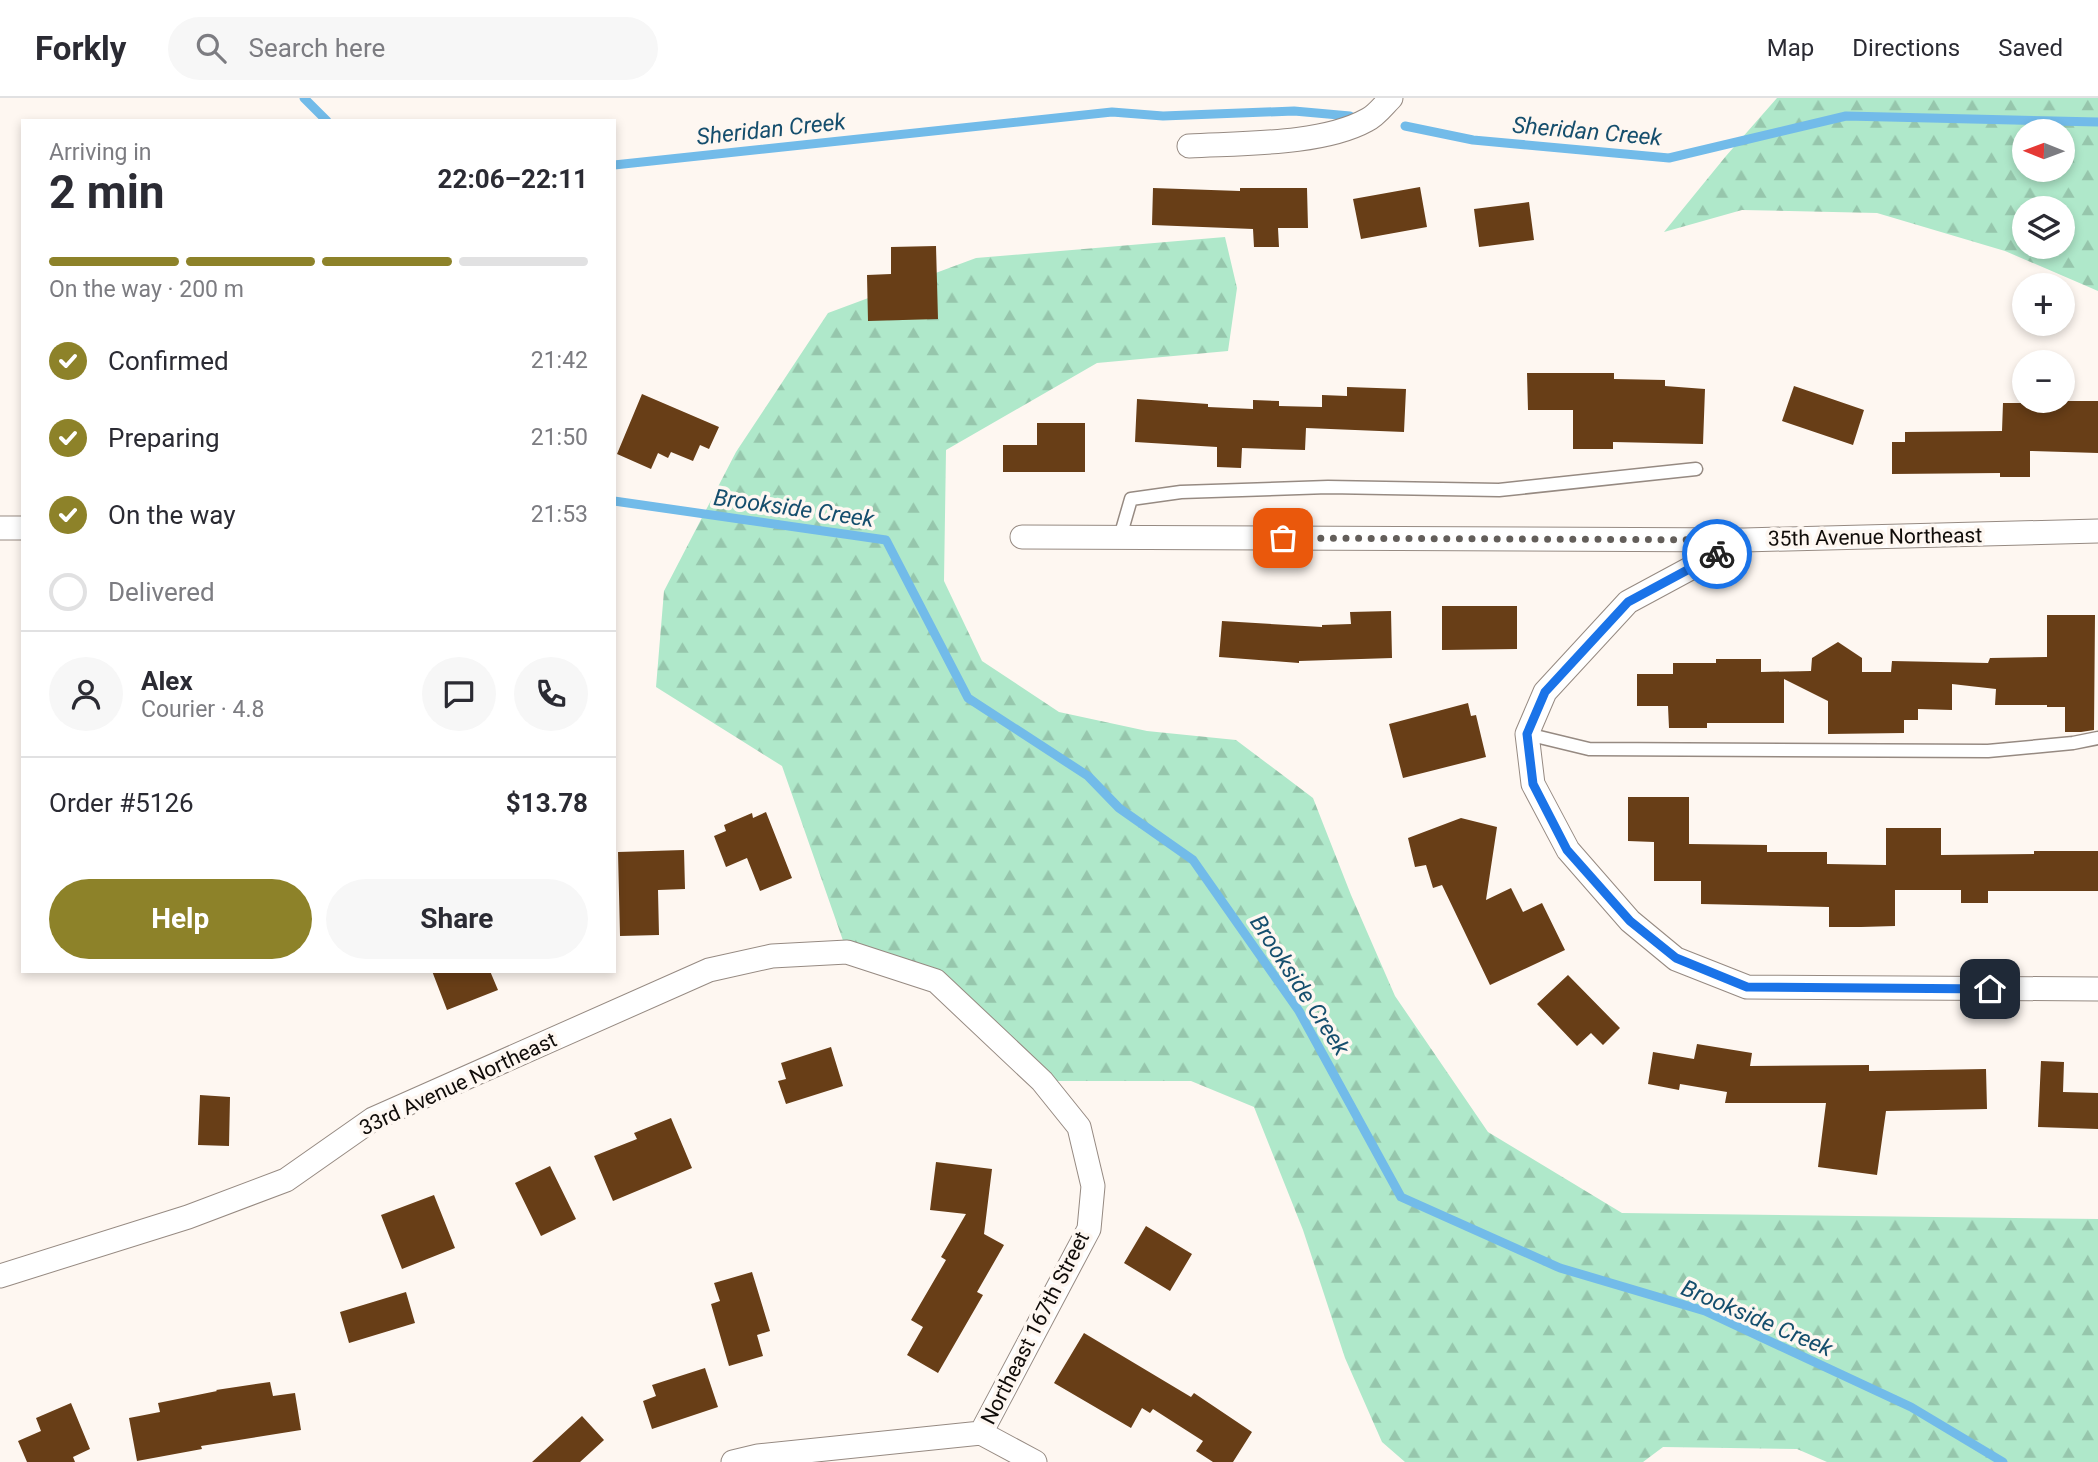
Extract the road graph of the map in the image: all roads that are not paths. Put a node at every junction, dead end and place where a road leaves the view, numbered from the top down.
1 (1391, 98) edge
2 (1189, 146) dead end
3 (1696, 469) dead end
4 (0, 528) edge
5 (21, 528) edge
6 (2098, 531) edge
7 (1023, 537) dead end
8 (1120, 537) junction
9 (1744, 540) junction
10 (1527, 734) junction
11 (2098, 738) edge
12 (847, 952) joint
13 (2098, 989) edge
14 (0, 1276) edge
15 (981, 1433) junction
16 (733, 1462) edge
17 (1035, 1462) edge

1 - 2 street
3 - 8 lane
4 - 5 street
6 - 9 street, 35th Avenue Northeast
7 - 8 street, 35th Avenue Northeast
8 - 9 street, 35th Avenue Northeast
9 - 10 street
10 - 11 lane
10 - 13 street
12 - 14 street, 33rd Avenue Northeast
12 - 15 street, Northeast 167th Street
15 - 16 street
15 - 17 street, Northeast 167th Street

